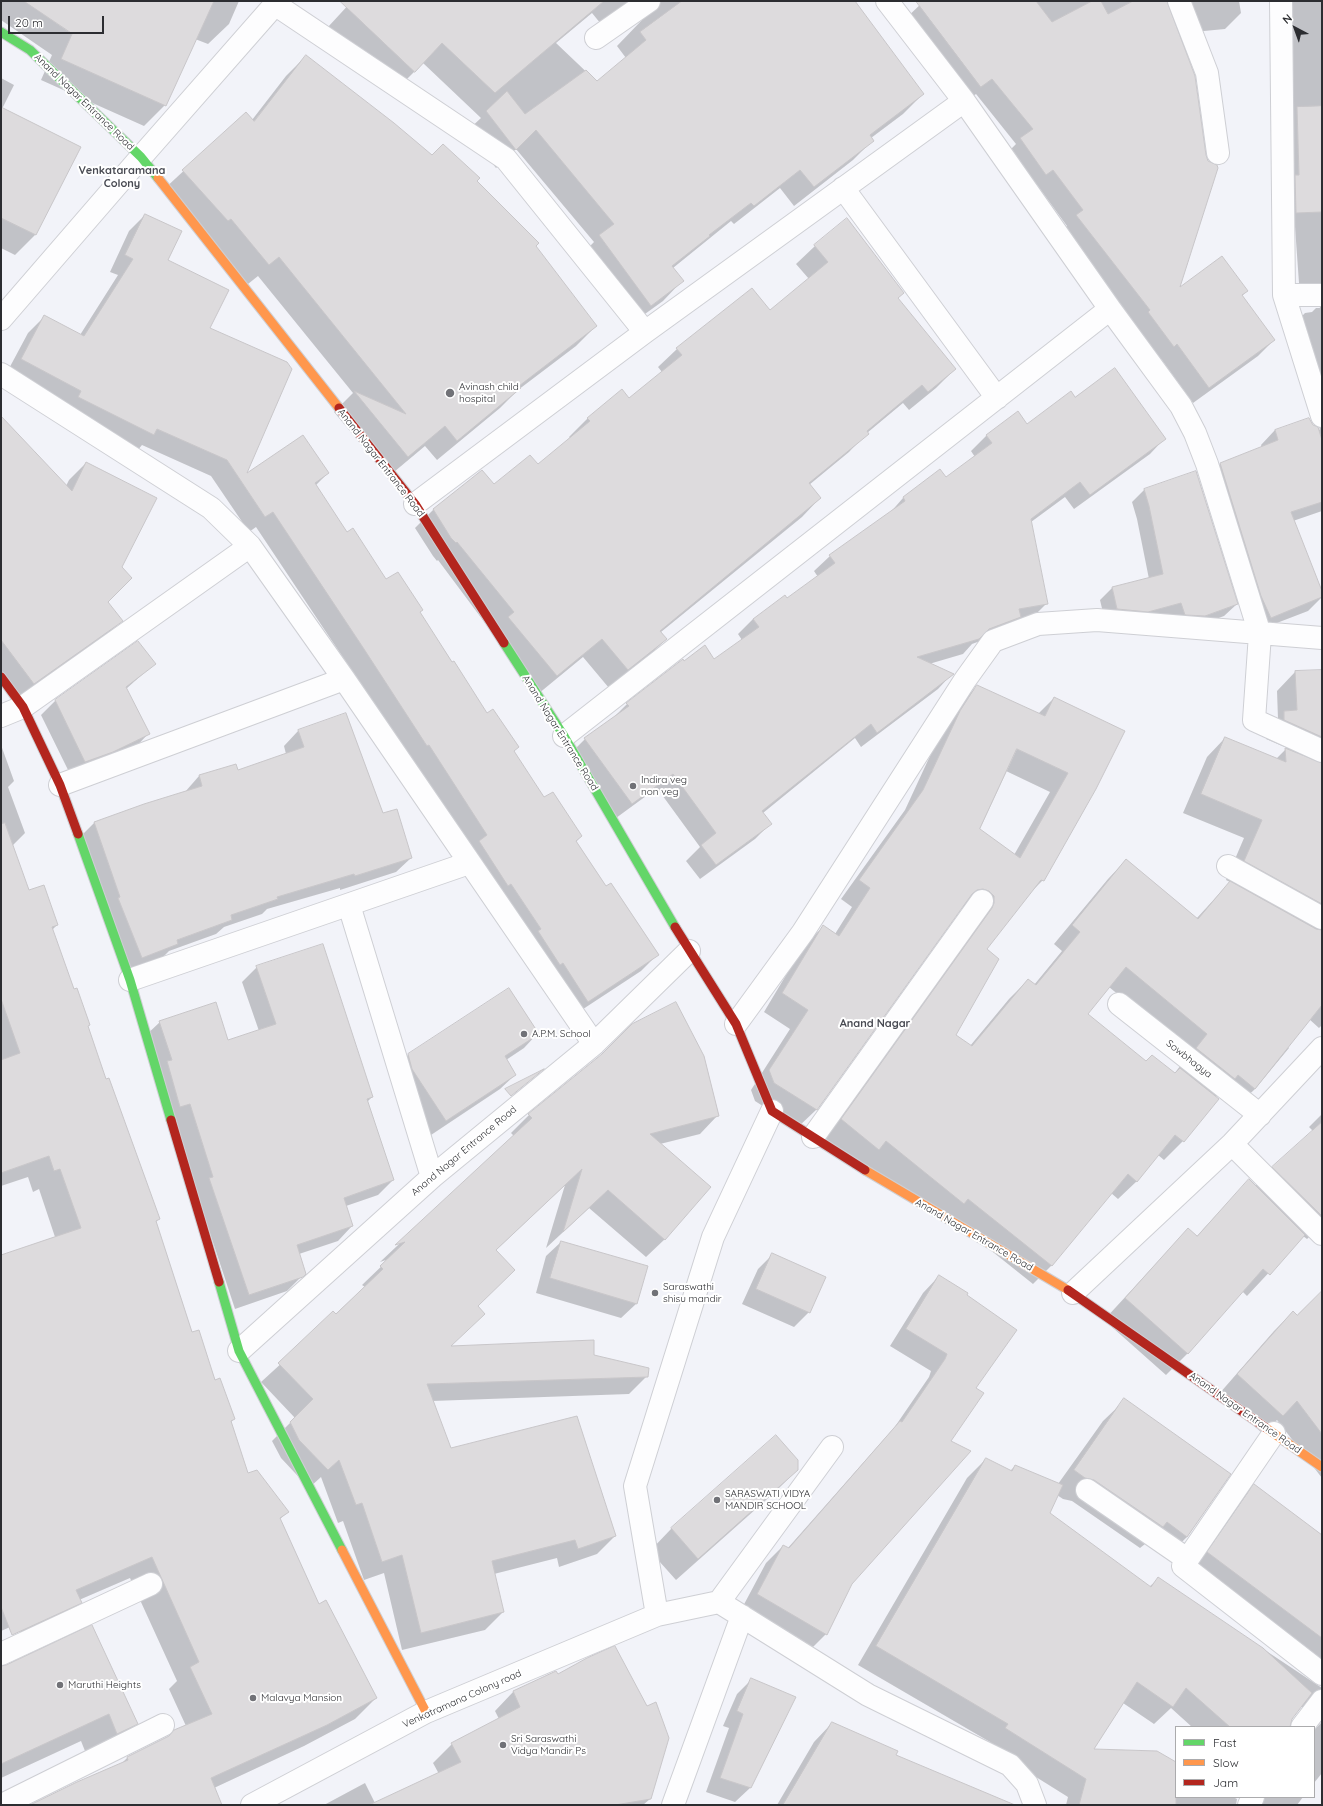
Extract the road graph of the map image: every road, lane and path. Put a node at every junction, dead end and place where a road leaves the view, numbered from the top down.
1 (649, 1) edge
2 (887, 1) edge
3 (1179, 1) edge
4 (1281, 1) edge
5 (277, 3) edge
6 (1, 32) edge
7 (596, 38) dead end
8 (964, 101) junction
9 (1218, 153) dead end
10 (141, 157) junction
11 (843, 188) junction
12 (1284, 295) junction
13 (1322, 295) edge
14 (1110, 309) junction
15 (1, 319) edge
16 (645, 332) junction
17 (1, 374) edge
18 (997, 398) junction
19 (1322, 416) edge
20 (415, 504) junction
21 (250, 546) junction
22 (1260, 634) junction
23 (1322, 638) edge
24 (1, 677) edge
25 (344, 679) junction
26 (23, 707) junction
27 (1, 716) edge
28 (564, 736) junction
29 (1322, 751) edge
30 (60, 785) junction
31 (469, 863) junction
32 (1228, 866) dead end
33 (982, 901) dead end
34 (349, 905) junction
35 (1322, 918) edge
36 (689, 951) junction
37 (130, 980) junction
38 (1119, 1004) dead end
39 (736, 1024) junction
40 (594, 1044) junction
41 (1322, 1048) edge
42 (772, 1111) junction
43 (1260, 1115) junction
44 (813, 1137) junction
45 (1232, 1144) junction
46 (432, 1177) junction
47 (1322, 1234) edge
48 (1073, 1293) junction
49 (239, 1351) junction
50 (1274, 1433) junction
51 (832, 1447) dead end
52 (1322, 1467) edge
53 (1087, 1490) dead end
54 (1187, 1559) junction
55 (151, 1584) dead end
56 (719, 1602) junction
57 (658, 1615) junction
58 (742, 1616) junction
59 (1, 1654) edge
60 (1322, 1674) edge
61 (1322, 1701) edge
62 (426, 1712) junction
63 (163, 1725) dead end
64 (1303, 1726) edge
65 (2, 1805) edge
66 (252, 1805) edge
67 (674, 1805) edge
68 (1035, 1805) edge

1 - 7 street
2 - 8 street
3 - 9 street
4 - 12 street
5 - 10 street
5 - 16 street
6 - 10 street, Anand Nagar Entrance Road
8 - 11 street
8 - 14 street
10 - 15 street
10 - 20 street, Anand Nagar Entrance Road
11 - 16 street
11 - 18 street
12 - 13 street
12 - 19 street
14 - 18 street
14 - 22 street
16 - 20 street
17 - 21 street
18 - 28 street
20 - 28 street, Anand Nagar Entrance Road
21 - 25 street
21 - 26 street
22 - 23 street
22 - 29 street
22 - 39 street
24 - 26 street
25 - 30 street
25 - 31 street
26 - 27 street
26 - 30 street
28 - 36 street, Anand Nagar Entrance Road
30 - 37 street
31 - 34 street
31 - 40 street
32 - 35 street
33 - 44 street
34 - 37 street
34 - 46 street
36 - 39 street, Anand Nagar Entrance Road
36 - 40 street, Anand Nagar Entrance Road
37 - 49 street
38 - 43 street, Sowbhagya
39 - 42 street, Anand Nagar Entrance Road
40 - 46 street, Anand Nagar Entrance Road
41 - 43 street
42 - 44 street, Anand Nagar Entrance Road
42 - 57 street
43 - 45 street
44 - 48 street, Anand Nagar Entrance Road
45 - 47 street
45 - 48 street
46 - 49 street, Anand Nagar Entrance Road
48 - 50 street, Anand Nagar Entrance Road
49 - 62 street
50 - 52 street, Anand Nagar Entrance Road
50 - 54 street
51 - 56 street
53 - 54 street
54 - 60 street
55 - 59 street
56 - 57 street, Venkatramana Colony road
56 - 58 street
57 - 62 street, Venkatramana Colony road
58 - 67 street
58 - 68 street
61 - 64 street
62 - 66 street, Venkatramana Colony road
63 - 65 street

